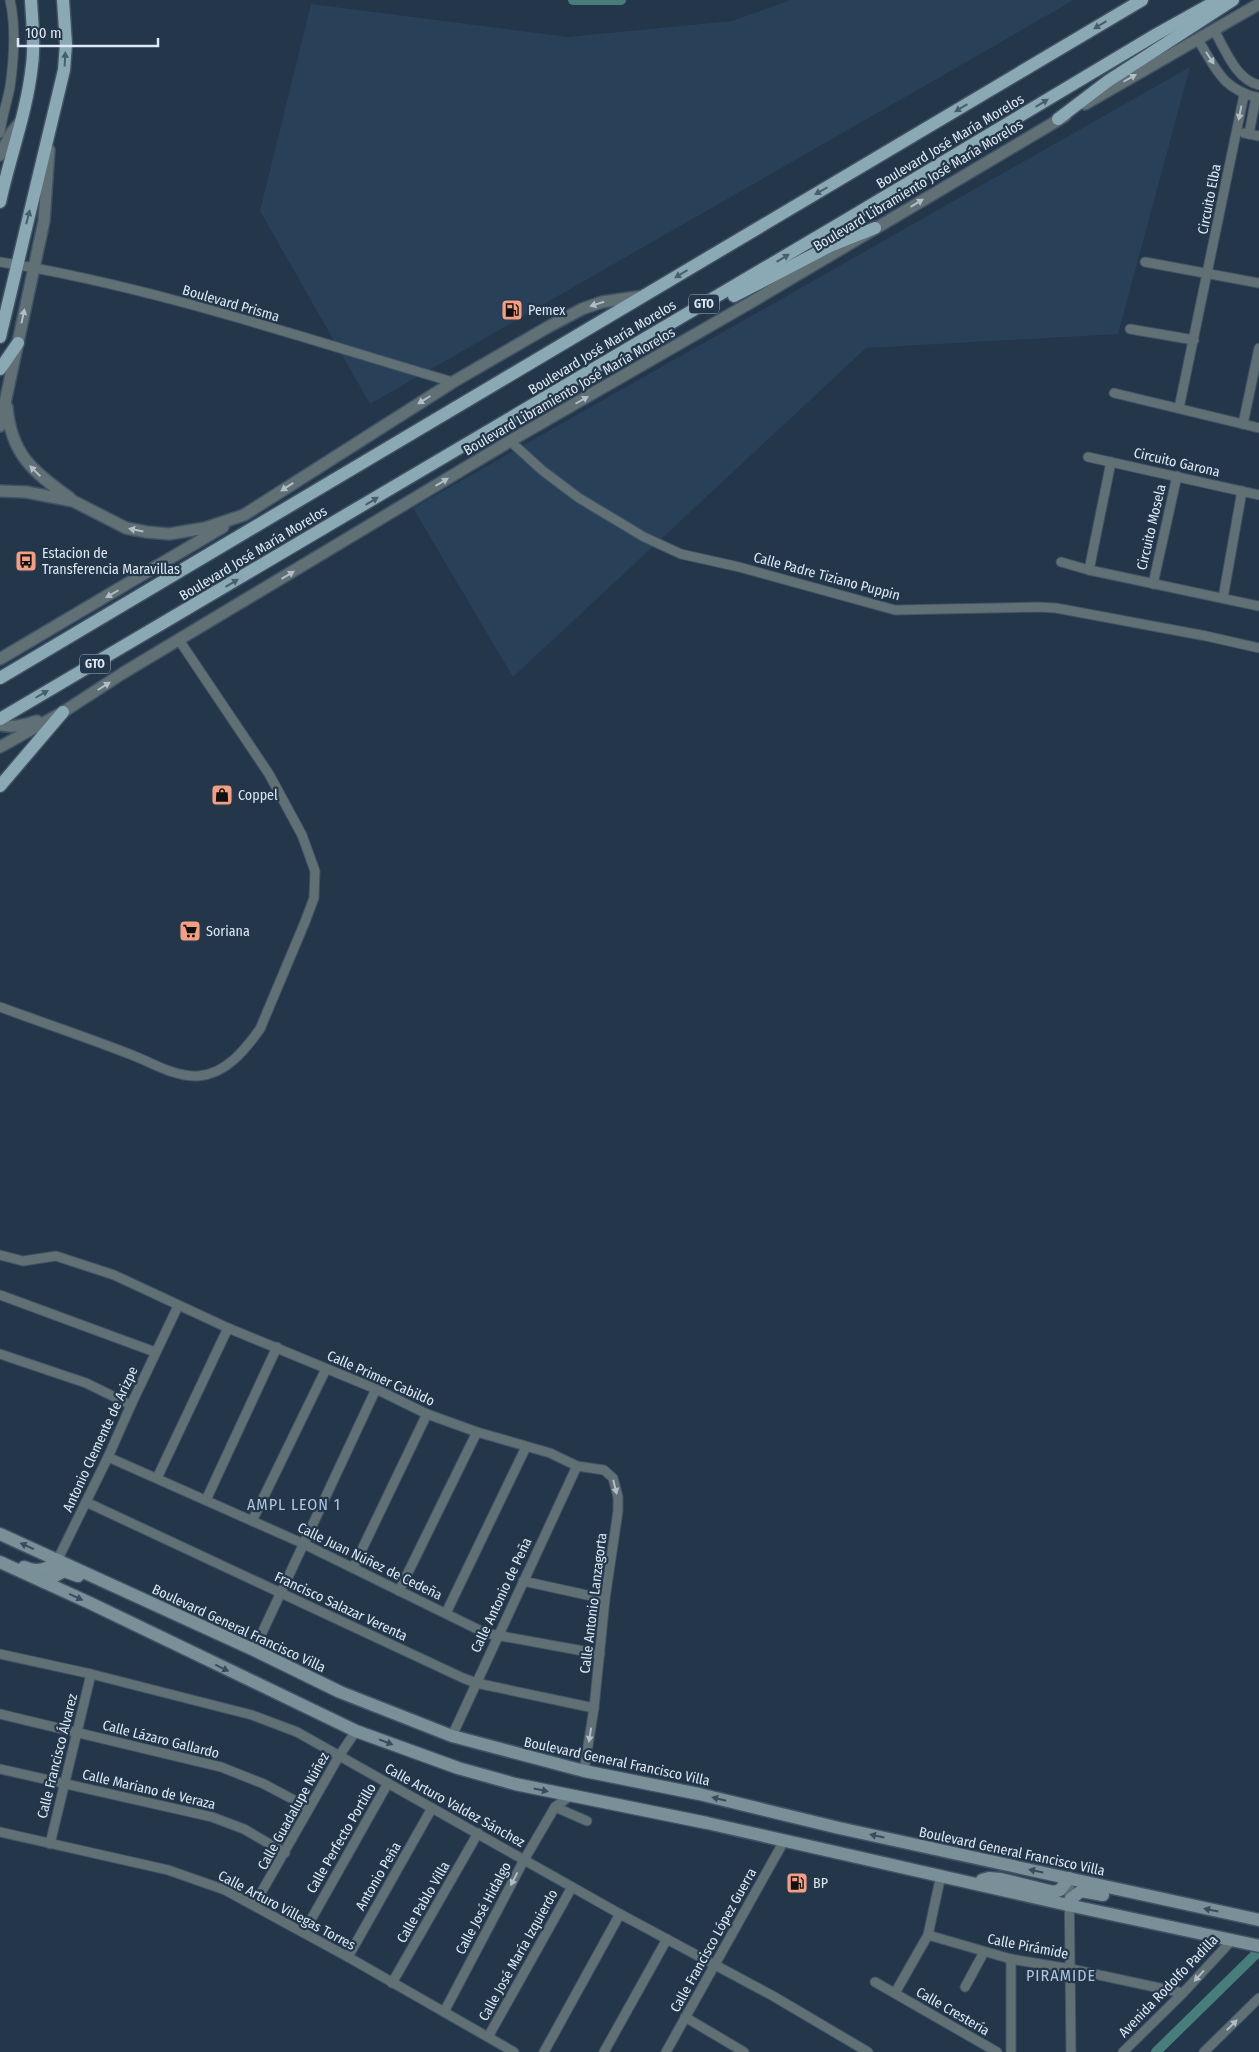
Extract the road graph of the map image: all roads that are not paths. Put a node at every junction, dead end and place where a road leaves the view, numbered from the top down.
1 (10, 0) edge
2 (30, 0) edge
3 (63, 0) edge
4 (1142, 0) edge
5 (1218, 0) edge
6 (1233, 0) edge
7 (1259, 4) edge
8 (1214, 30) junction
9 (1198, 40) junction
10 (1259, 86) edge
11 (1244, 95) junction
12 (1258, 98) edge
13 (2, 107) edge
14 (23, 118) junction
15 (1058, 120) junction
16 (1237, 131) junction
17 (50, 132) junction
18 (0, 133) edge
19 (1249, 134) junction
20 (1259, 136) edge
21 (0, 155) edge
22 (0, 202) edge
23 (875, 228) junction
24 (0, 262) edge
25 (1145, 262) dead end
26 (16, 265) junction
27 (34, 267) junction
28 (1208, 272) junction
29 (1259, 283) edge
30 (644, 295) junction
31 (679, 319) junction
32 (1130, 329) dead end
33 (0, 337) edge
34 (1194, 340) junction
35 (18, 343) junction
36 (1259, 348) edge
37 (0, 369) edge
38 (453, 382) junction
39 (1114, 393) dead end
40 (7, 398) junction
41 (1179, 408) junction
42 (1242, 424) junction
43 (0, 426) edge
44 (1259, 428) edge
45 (510, 441) junction
46 (1088, 457) dead end
47 (1112, 462) junction
48 (1177, 476) junction
49 (0, 491) edge
50 (1242, 491) junction
51 (1259, 495) edge
52 (73, 501) junction
53 (244, 515) junction
54 (1061, 562) dead end
55 (1088, 570) junction
56 (1153, 584) junction
57 (1223, 598) junction
58 (1259, 606) edge
59 (180, 640) junction
60 (1259, 648) edge
61 (0, 659) edge
62 (0, 678) edge
63 (63, 712) junction
64 (0, 719) edge
65 (0, 725) edge
66 (0, 748) edge
67 (0, 786) edge
68 (0, 1007) edge
69 (0, 1255) edge
70 (0, 1295) edge
71 (178, 1306) junction
72 (228, 1328) junction
73 (277, 1347) junction
74 (155, 1352) junction
75 (0, 1354) edge
76 (326, 1369) junction
77 (376, 1389) junction
78 (131, 1405) junction
79 (427, 1414) junction
80 (476, 1432) junction
81 (526, 1446) junction
82 (108, 1457) junction
83 (577, 1466) junction
84 (157, 1478) junction
85 (206, 1500) junction
86 (86, 1502) junction
87 (252, 1521) junction
88 (0, 1534) edge
89 (304, 1544) junction
90 (0, 1554) edge
91 (58, 1560) junction
92 (0, 1562) edge
93 (353, 1568) junction
94 (44, 1582) junction
95 (522, 1582) junction
96 (400, 1591) junction
97 (281, 1593) junction
98 (606, 1599) junction
99 (151, 1603) junction
100 (446, 1613) junction
101 (497, 1636) junction
102 (254, 1650) junction
103 (0, 1654) edge
104 (600, 1654) junction
105 (91, 1674) junction
106 (476, 1683) junction
107 (594, 1708) junction
108 (0, 1714) edge
109 (356, 1731) junction
110 (77, 1732) junction
111 (452, 1736) junction
112 (339, 1756) junction
113 (0, 1769) edge
114 (584, 1771) junction
115 (65, 1783) junction
116 (388, 1783) junction
117 (570, 1796) junction
118 (555, 1807) junction
119 (310, 1808) junction
120 (432, 1808) junction
121 (588, 1821) dead end
122 (0, 1832) edge
123 (478, 1834) junction
124 (784, 1841) junction
125 (50, 1844) junction
126 (285, 1853) junction
127 (524, 1860) junction
128 (941, 1875) junction
129 (1068, 1878) junction
130 (979, 1884) junction
131 (572, 1887) junction
132 (1176, 1903) junction
133 (254, 1905) junction
134 (1068, 1905) junction
135 (620, 1914) junction
136 (1259, 1920) edge
137 (304, 1932) junction
138 (928, 1935) junction
139 (667, 1939) junction
140 (1232, 1940) junction
141 (1255, 1945) edge
142 (984, 1952) junction
143 (348, 1956) junction
144 (1010, 1959) junction
145 (715, 1964) junction
146 (1071, 1969) junction
147 (875, 1982) dead end
148 (392, 1983) junction
149 (965, 1987) dead end
150 (895, 1993) junction
151 (1183, 1993) junction
152 (1259, 1998) edge
153 (444, 2012) junction
154 (685, 2017) junction
155 (488, 2037) junction
156 (1211, 2050) edge
157 (514, 2052) edge
158 (544, 2052) edge
159 (604, 2052) edge
160 (666, 2052) edge
161 (744, 2052) edge
162 (868, 2052) edge
163 (997, 2052) edge
164 (1011, 2052) edge
165 (1072, 2052) edge
166 (1123, 2052) edge

1 - 13 street
2 - 14 main road
17 -> 3 main road
4 -> 30 main road, Boulevard José María Morelos
31 -> 5 main road, Boulevard José María Morelos / GTO
6 - 15 main road
7 - 8 street, Boulevard Libramiento José María Morelos
8 - 9 street, Boulevard Libramiento José María Morelos
8 - 10 street
9 -> 11 street
15 -> 9 street, Boulevard Libramiento José María Morelos
11 - 12 street
11 -> 16 street, Circuito Elba
12 - 19 street
13 - 18 street
14 - 21 street
14 - 22 main road
23 -> 15 street, Boulevard Libramiento José María Morelos
16 - 19 street
16 - 28 street, Circuito Elba
26 -> 17 main road
17 - 27 street
19 - 20 street
23 - 31 main road
45 -> 23 street, Boulevard Libramiento José María Morelos
24 - 26 street, Boulevard Prisma
25 - 28 street
26 - 27 street, Boulevard Prisma
26 - 33 main road
35 -> 27 street
27 - 38 street, Boulevard Prisma
28 - 29 street
28 - 34 street, Circuito Elba
30 -> 38 street
30 - 62 main road, Boulevard José María Morelos
64 -> 31 main road, Boulevard José María Morelos / GTO
32 - 34 street
34 - 41 street, Circuito Elba
35 - 37 main road
35 - 40 street
36 - 42 street
38 -> 53 street
39 - 41 street
40 - 43 street
52 -> 40 street
41 - 42 street
42 - 44 street
59 -> 45 street, Boulevard Libramiento José María Morelos
45 - 60 street, Calle Padre Tiziano Puppin
46 - 47 street, Circuito Garona
47 - 48 street, Circuito Garona
47 - 55 street
48 - 50 street, Circuito Garona
48 - 56 street, Circuito Mosela
49 - 52 street
50 - 51 street, Circuito Garona
50 - 57 street
53 -> 52 street
53 -> 61 street
54 - 55 street, Circuito Mosela
55 - 56 street, Circuito Mosela
56 - 57 street, Circuito Mosela
57 - 58 street, Circuito Mosela
63 -> 59 street, Boulevard Libramiento José María Morelos
59 - 68 street
63 - 65 street
63 - 66 street, Boulevard Libramiento José María Morelos
63 - 67 main road
69 - 71 street, Calle Primer Cabildo
70 - 74 street
71 - 72 street, Calle Primer Cabildo
71 - 74 street, Antonio Clemente de Arizpe
72 - 73 street, Calle Primer Cabildo
72 - 84 street
73 - 76 street, Calle Primer Cabildo
73 - 85 street
74 - 78 street, Antonio Clemente de Arizpe
75 - 78 street
76 - 77 street, Calle Primer Cabildo
76 - 87 street
77 - 79 street, Calle Primer Cabildo
77 - 89 street
78 - 82 street, Antonio Clemente de Arizpe
79 - 80 street, Calle Primer Cabildo
79 - 93 street
80 - 81 street, Calle Primer Cabildo
80 - 96 street
81 - 83 street, Calle Primer Cabildo
81 - 100 street
82 - 84 street, Calle Juan Núñez de Cedeña
82 - 86 street, Antonio Clemente de Arizpe
83 - 95 street, Calle Antonio de Peña
83 -> 98 street, Calle Antonio Lanzagorta
84 - 85 street, Calle Juan Núñez de Cedeña
85 - 87 street, Calle Juan Núñez de Cedeña
86 - 91 street, Antonio Clemente de Arizpe
86 - 97 street, Francisco Salazar Verenta
87 - 89 street, Calle Juan Núñez de Cedeña
91 -> 88 main road, Boulevard General Francisco Villa
89 - 93 street, Calle Juan Núñez de Cedeña
89 - 97 street
90 - 91 main road
91 - 94 street, Antonio Clemente de Arizpe
91 - 99 main road, Boulevard General Francisco Villa
92 - 94 main road
93 - 96 street, Calle Juan Núñez de Cedeña
94 - 99 main road
94 -> 109 main road
95 - 98 street
95 - 101 street, Calle Antonio de Peña
96 - 100 street, Calle Juan Núñez de Cedeña
97 - 102 street
97 - 106 street, Francisco Salazar Verenta
98 - 104 street, Calle Antonio Lanzagorta
99 - 102 main road, Boulevard General Francisco Villa
100 - 101 street, Calle Juan Núñez de Cedeña
101 - 104 street, Calle Juan Núñez de Cedeña
101 - 106 street, Calle Antonio de Peña
102 - 111 main road, Boulevard General Francisco Villa
103 - 105 street, Calle Arturo Valdez Sánchez
104 - 107 street, Calle Antonio Lanzagorta
105 - 110 street, Calle Francisco Álvarez
105 - 112 street, Calle Arturo Valdez Sánchez
106 - 107 street, Francisco Salazar Verenta
106 - 111 street, Calle Antonio de Peña
107 -> 114 street, Calle Antonio Lanzagorta
108 - 110 street, Calle Lázaro Gallardo
109 - 112 street, Calle Guadalupe Núñez
109 -> 117 main road
110 - 115 street, Calle Francisco Álvarez
110 - 119 street, Calle Lázaro Gallardo
111 - 114 main road, Boulevard General Francisco Villa
112 - 116 street, Calle Arturo Valdez Sánchez
112 - 119 street, Calle Guadalupe Núñez
113 - 115 street, Calle Mariano de Veraza
129 -> 114 main road, Boulevard General Francisco Villa
115 - 125 street, Calle Francisco Álvarez
115 - 126 street, Calle Mariano de Veraza
116 - 120 street, Calle Arturo Valdez Sánchez
116 - 137 street, Calle Perfecto Portillo
117 - 118 street, Calle José Hidalgo
117 - 124 main road
118 - 121 street
118 - 127 street, Calle José Hidalgo
119 - 126 street, Calle Guadalupe Núñez
120 - 123 street, Calle Arturo Valdez Sánchez
120 - 143 street, Antonio Peña
122 - 125 street, Calle Arturo Villegas Torres
123 - 127 street, Calle Arturo Valdez Sánchez
123 - 148 street, Calle Pablo Villa
124 - 128 main road
124 - 145 street, Calle Francisco López Guerra
125 - 133 street, Calle Arturo Villegas Torres
126 - 133 street, Calle Guadalupe Núñez
127 - 131 street, Calle Arturo Valdez Sánchez
127 -> 153 street, Calle José Hidalgo
128 - 130 main road
128 - 138 street
129 - 130 main road
129 - 132 main road, Boulevard General Francisco Villa
129 - 134 street
130 - 134 main road
131 - 135 street, Calle Arturo Valdez Sánchez
131 - 155 street, Calle José María Izquierdo
132 - 134 main road
136 -> 132 main road, Boulevard General Francisco Villa
133 - 137 street, Calle Arturo Villegas Torres
134 - 140 main road
134 - 146 street
135 - 139 street, Calle Arturo Valdez Sánchez
135 - 158 street
137 - 143 street, Calle Arturo Villegas Torres
138 - 142 street, Calle Pirámide
138 - 150 street
139 - 145 street, Calle Arturo Valdez Sánchez
139 - 159 street
140 - 141 main road
140 -> 151 street, Avenida Rodolfo Padilla
142 - 144 street, Calle Pirámide
142 - 149 street
143 - 148 street, Calle Arturo Villegas Torres
144 - 146 street, Calle Pirámide
144 - 164 street
145 - 154 street, Calle Francisco López Guerra
145 - 162 street, Calle Arturo Valdez Sánchez
146 - 151 street, Calle Pirámide
146 - 165 street
147 - 150 street, Calle Crestería
148 - 153 street, Calle Arturo Villegas Torres
150 - 163 street, Calle Crestería
151 - 166 street, Avenida Rodolfo Padilla
156 -> 152 street
153 - 155 street, Calle Arturo Villegas Torres
154 - 160 street, Calle Francisco López Guerra
154 - 161 street
155 - 157 street, Calle Arturo Villegas Torres

